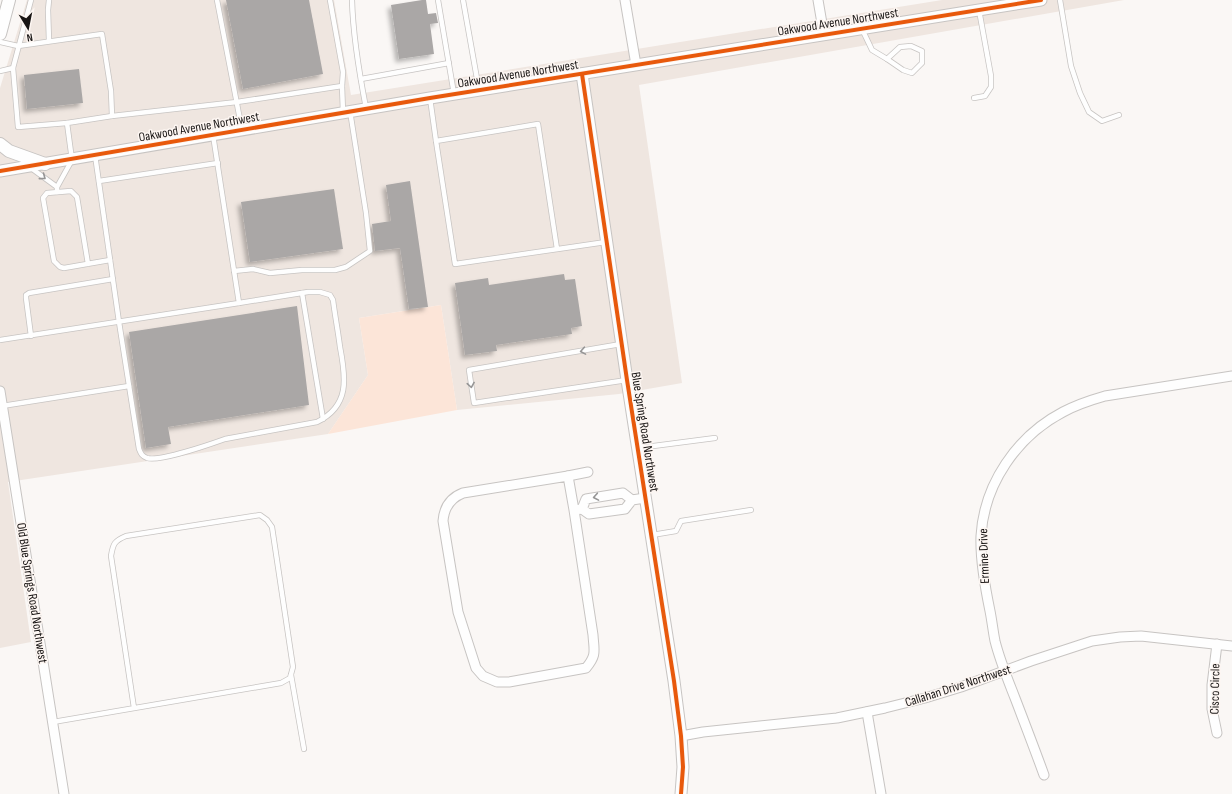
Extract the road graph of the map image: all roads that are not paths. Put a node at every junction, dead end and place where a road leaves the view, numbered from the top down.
1 (9, 0) edge
2 (31, 0) edge
3 (49, 0) edge
4 (217, 0) edge
5 (330, 0) edge
6 (352, 0) edge
7 (438, 0) edge
8 (463, 0) edge
9 (625, 0) edge
10 (818, 0) edge
11 (1041, 0) edge
12 (1060, 0) edge
13 (1009, 2) edge
14 (979, 10) junction
15 (862, 29) junction
16 (0, 34) edge
17 (824, 35) junction
18 (49, 41) junction
19 (0, 42) edge
20 (18, 46) junction
21 (887, 59) junction
22 (449, 63) junction
23 (636, 65) junction
24 (13, 68) junction
25 (0, 71) edge
26 (582, 74) junction
27 (360, 79) junction
28 (342, 86) junction
29 (479, 90) junction
30 (454, 94) junction
31 (430, 98) junction
32 (974, 98) dead end
33 (237, 102) junction
34 (366, 108) junction
35 (347, 111) junction
36 (1118, 115) dead end
37 (112, 116) junction
38 (67, 123) junction
39 (242, 130) junction
40 (213, 135) junction
41 (436, 141) junction
42 (0, 144) edge
43 (95, 156) junction
44 (72, 160) junction
45 (218, 163) junction
46 (45, 164) junction
47 (28, 167) junction
48 (0, 172) edge
49 (99, 181) junction
50 (57, 190) junction
51 (606, 242) junction
52 (557, 249) junction
53 (110, 260) junction
54 (88, 264) junction
55 (234, 271) junction
56 (113, 279) junction
57 (302, 293) junction
58 (239, 303) junction
59 (119, 322) junction
60 (31, 336) junction
61 (0, 340) edge
62 (621, 344) junction
63 (1232, 376) edge
64 (627, 380) junction
65 (129, 386) junction
66 (0, 392) edge
67 (2, 406) junction
68 (323, 419) junction
69 (3, 428) edge
70 (715, 438) dead end
71 (637, 448) junction
72 (588, 472) dead end
73 (568, 476) junction
74 (645, 498) junction
75 (632, 500) junction
76 (578, 509) junction
77 (751, 510) dead end
78 (651, 535) junction
79 (1217, 644) junction
80 (1232, 646) edge
81 (1005, 671) junction
82 (291, 673) junction
83 (134, 708) junction
84 (867, 712) junction
85 (53, 722) junction
86 (1217, 733) dead end
87 (681, 736) junction
88 (304, 749) dead end
89 (1044, 775) dead end
90 (64, 794) edge
91 (681, 794) edge
92 (881, 794) edge

1 - 16 main road
2 - 20 lane
3 - 18 lane
4 - 33 lane
5 - 28 lane
6 - 27 lane
7 - 22 lane
8 - 29 lane
9 - 23 street
10 - 17 street
11 - 13 street, Oakwood Avenue Northwest
12 - 36 lane
13 - 14 street, Oakwood Avenue Northwest
14 - 15 street, Oakwood Avenue Northwest
14 - 32 lane
15 - 17 street, Oakwood Avenue Northwest
15 - 21 lane
17 - 23 street, Oakwood Avenue Northwest
18 - 20 lane
18 - 37 lane
19 - 20 lane
20 - 24 lane
21 - 21 lane
22 - 27 lane
22 - 30 lane
23 - 26 street, Oakwood Avenue Northwest
24 - 25 lane
24 - 38 lane
26 - 29 street, Oakwood Avenue Northwest
26 - 51 street, Blue Spring Road Northwest
27 - 34 lane
28 - 33 lane
28 - 35 lane
29 - 30 street, Oakwood Avenue Northwest
30 - 31 street, Oakwood Avenue Northwest
31 - 34 street, Oakwood Avenue Northwest
31 - 41 lane
33 - 37 lane
33 - 39 lane
34 - 35 street, Oakwood Avenue Northwest
35 - 39 street, Oakwood Avenue Northwest
35 - 55 lane
37 - 38 lane
38 - 44 lane
39 - 40 street, Oakwood Avenue Northwest
40 - 43 street, Oakwood Avenue Northwest
40 - 45 lane
41 - 52 lane
41 - 52 lane
42 - 46 main road
43 - 44 street, Oakwood Avenue Northwest
43 - 49 lane
44 - 46 street, Oakwood Avenue Northwest
44 - 50 lane
45 - 49 lane
45 - 55 lane
46 - 47 street, Oakwood Avenue Northwest
47 - 48 street, Oakwood Avenue Northwest
47 -> 50 lane
49 - 53 lane
50 - 54 lane
50 - 54 lane
51 - 52 lane
51 - 62 street, Blue Spring Road Northwest
53 - 54 lane
53 - 56 lane
55 - 58 lane
56 - 59 lane
56 - 60 lane
57 - 58 lane
57 - 68 lane
57 - 68 lane
58 - 59 lane
59 - 60 lane
59 - 65 lane
60 - 61 lane
62 - 64 street, Blue Spring Road Northwest
62 -> 64 lane
63 - 81 street, Ermine Drive
64 - 71 street, Blue Spring Road Northwest
65 - 67 lane
65 - 68 lane
66 - 67 street, Old Blue Springs Road Northwest
67 - 69 street, Old Blue Springs Road Northwest
69 - 85 street, Old Blue Springs Road Northwest
70 - 71 lane
71 - 74 street, Blue Spring Road Northwest
72 - 73 street
73 - 76 street
73 - 76 street
74 - 75 street
74 - 78 street, Blue Spring Road Northwest
75 - 76 street
75 -> 76 street
77 - 78 lane
78 - 87 street, Blue Spring Road Northwest
79 - 80 street, Callahan Drive Northwest
79 - 81 street, Callahan Drive Northwest
79 - 86 street, Cisco Circle
81 - 84 street, Callahan Drive Northwest
81 - 89 street, Ermine Drive
82 - 83 lane
82 - 83 lane
82 - 88 lane
83 - 85 lane
84 - 87 street, Callahan Drive Northwest
84 - 92 street
85 - 90 street, Old Blue Springs Road Northwest
87 - 91 street, Blue Spring Road Northwest

